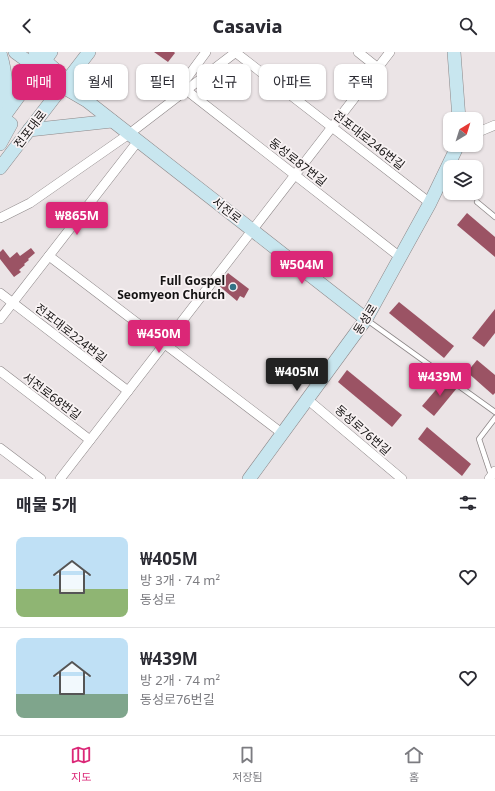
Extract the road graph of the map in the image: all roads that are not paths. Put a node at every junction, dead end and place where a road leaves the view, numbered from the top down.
1 (15, 52) edge
2 (35, 52) edge
3 (89, 52) edge
4 (206, 52) edge
5 (236, 52) edge
6 (358, 52) edge
7 (390, 52) edge
8 (454, 52) edge
9 (0, 53) edge
10 (45, 61) edge
11 (373, 64) edge
12 (381, 64) edge
13 (189, 79) edge
14 (66, 83) joint
15 (189, 84) edge
16 (189, 93) edge
17 (53, 100) edge
18 (171, 100) edge
19 (353, 100) edge
20 (458, 112) edge
21 (112, 120) junction
22 (1, 122) edge
23 (495, 125) edge
24 (332, 127) junction
25 (29, 130) junction
26 (483, 130) edge
27 (133, 137) junction
28 (0, 144) edge
29 (455, 152) edge
30 (0, 168) edge
31 (295, 175) junction
32 (477, 202) dead end
33 (430, 203) junction
34 (495, 217) edge
35 (0, 218) edge
36 (253, 230) junction
37 (49, 256) junction
38 (400, 257) junction
39 (0, 293) edge
40 (13, 303) junction
41 (0, 319) edge
42 (366, 319) junction
43 (164, 344) junction
44 (0, 371) edge
45 (128, 391) junction
46 (307, 399) junction
47 (495, 412) edge
48 (495, 418) edge
49 (283, 434) junction
50 (90, 440) junction
51 (0, 448) edge
52 (492, 475) edge
53 (40, 479) edge
54 (60, 479) edge
55 (249, 479) edge
56 (402, 479) edge

1 - 10 main road, 서전로
2 - 10 main road, 서전로
3 - 14 main road, 전포대로
4 - 13 street
5 - 15 street
5 - 24 street, 전포대로246번길
6 - 11 street
7 - 12 street
8 - 20 main road
9 - 22 main road
10 - 22 main road
14 - 21 main road, 서전로
16 - 31 street, 동성로87번길
17 - 25 main road, 전포대로
18 - 27 street
19 - 24 street
21 - 25 main road
21 - 27 main road, 서전로
22 - 28 main road
23 - 26 street
24 - 31 street
24 - 33 street, 전포대로246번길
25 - 30 main road, 전포대로
27 - 35 street
27 - 36 main road, 서전로
27 - 37 street
29 - 33 main road, 동성로
31 - 36 street
31 - 38 street, 동성로87번길
32 - 34 lane
33 - 38 main road, 동성로
36 - 42 main road, 서전로
36 - 43 street
37 - 40 street
37 - 43 street
38 - 42 main road, 동성로
39 - 40 street, 전포대로224번길
40 - 41 street
40 - 45 street, 전포대로224번길
42 - 46 main road, 동성로
42 - 47 lane
43 - 45 street
43 - 49 street
44 - 50 street, 서전로68번길
45 - 50 street
46 - 49 main road, 동성로
46 - 56 street, 동성로76번길
48 - 52 lane
49 - 55 main road, 동성로
50 - 54 street
51 - 53 street

